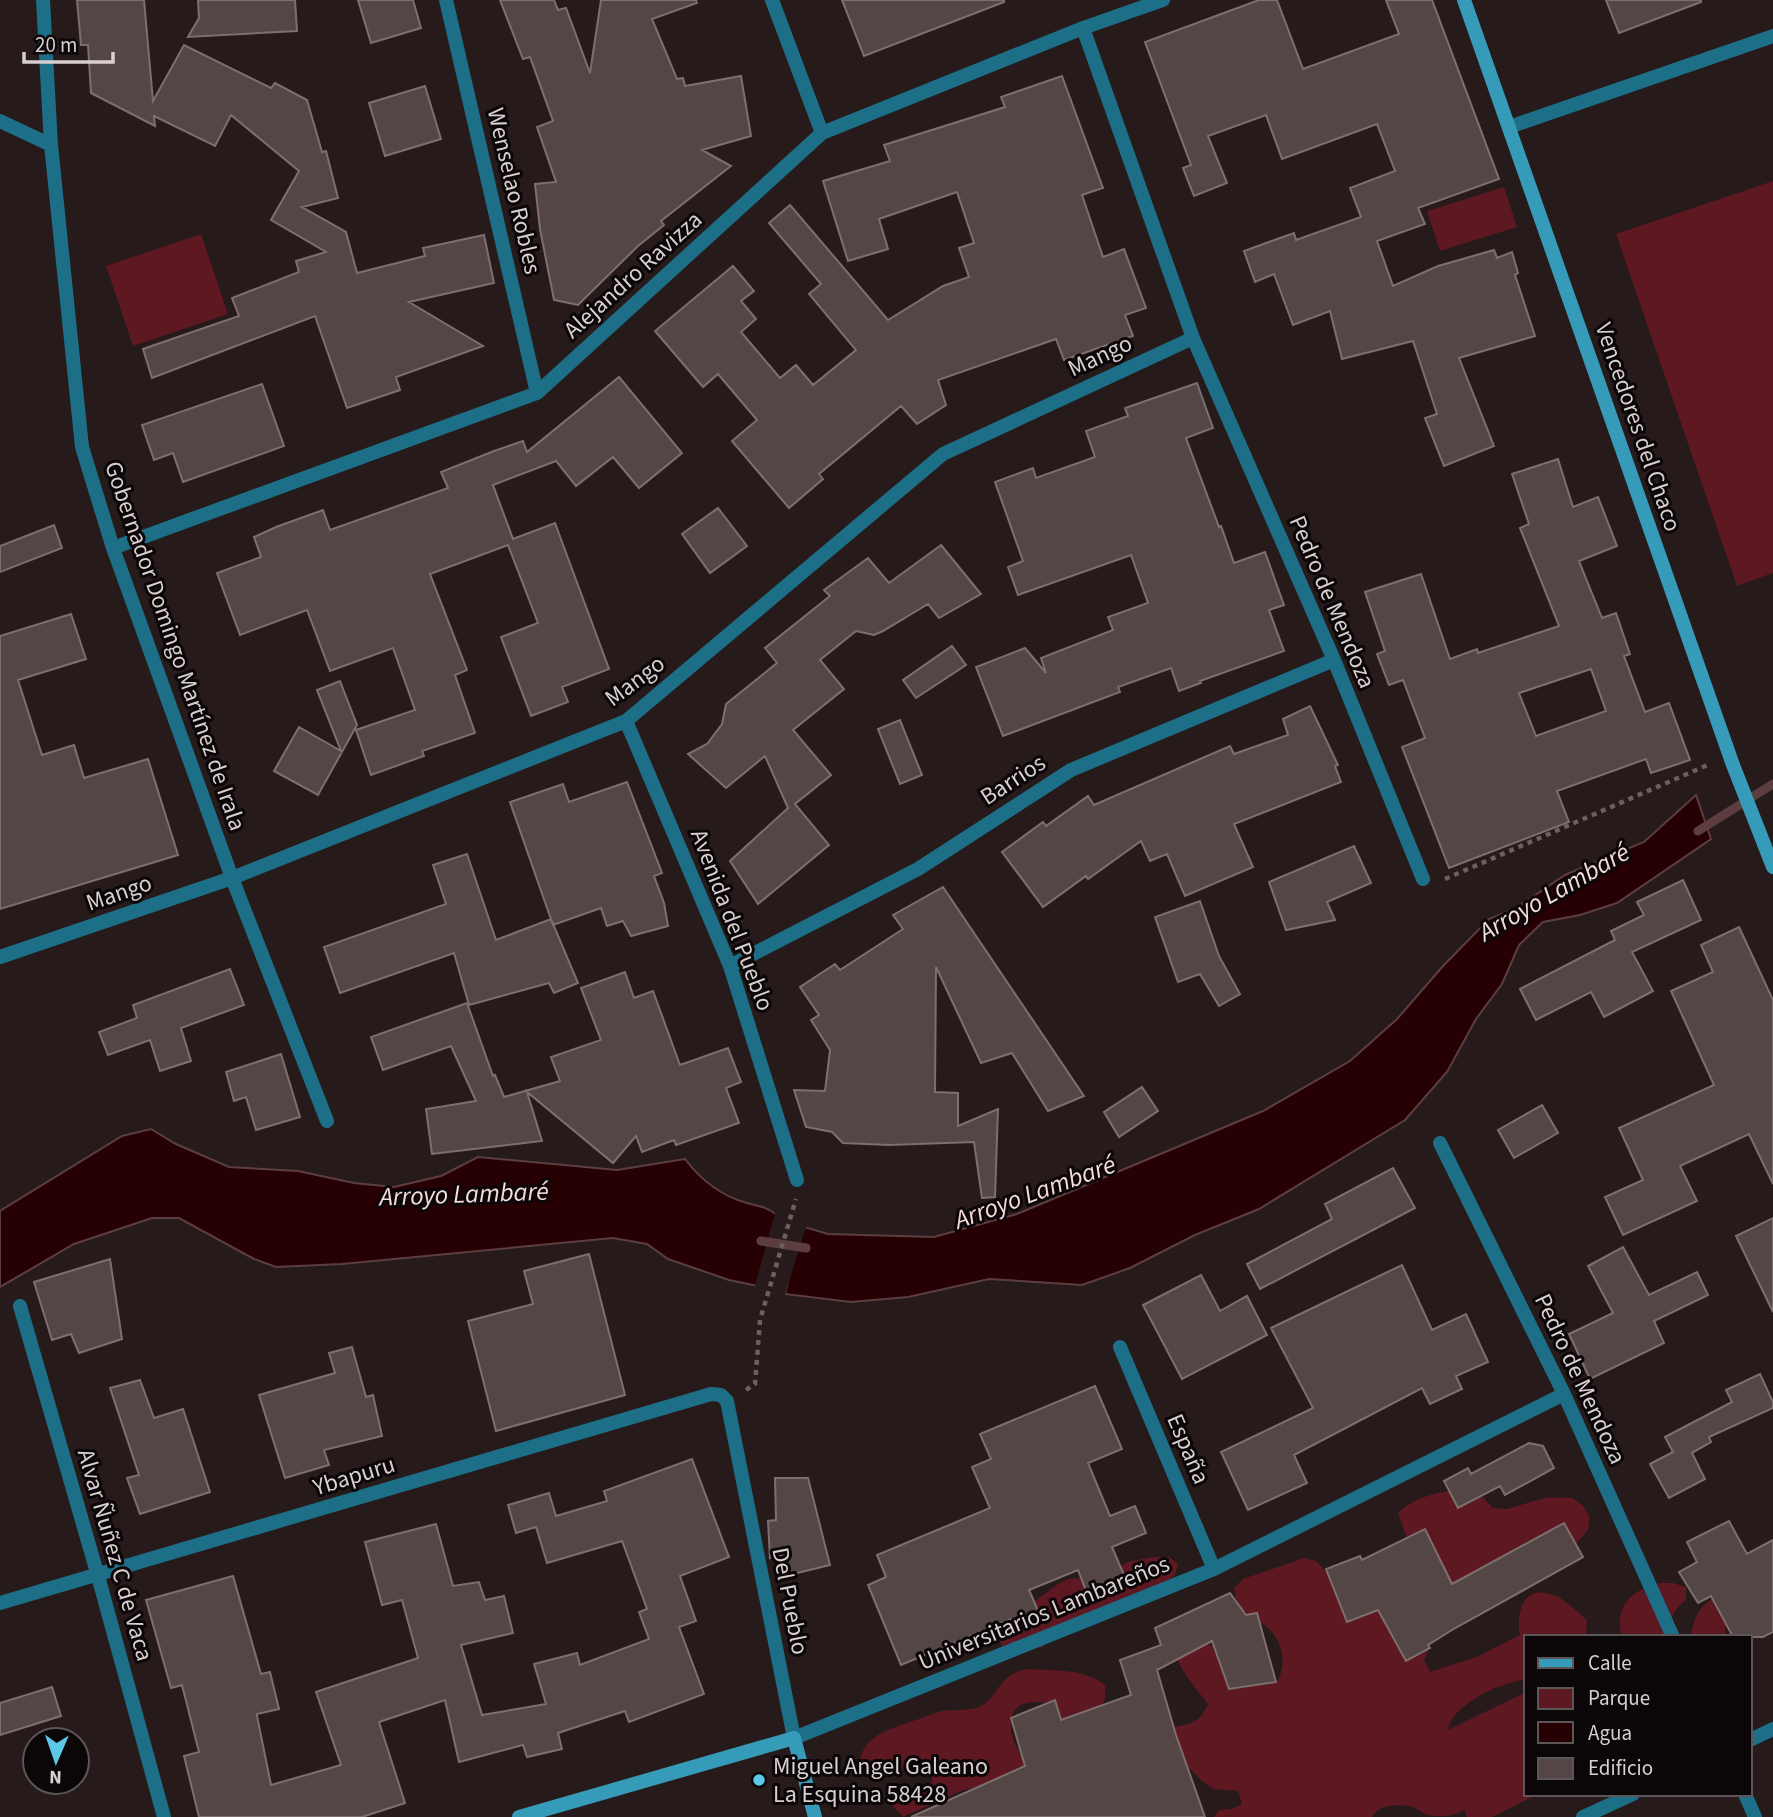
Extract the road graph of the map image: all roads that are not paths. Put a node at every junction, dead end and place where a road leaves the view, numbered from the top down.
1 (43, 0) edge
2 (446, 0) edge
3 (772, 0) edge
4 (1163, 0) edge
5 (1464, 0) edge
6 (1083, 28) junction
7 (1773, 36) edge
8 (0, 121) edge
9 (1508, 127) junction
10 (822, 133) junction
11 (51, 145) junction
12 (1193, 338) junction
13 (537, 393) junction
14 (113, 548) junction
15 (1334, 660) junction
16 (626, 721) junction
17 (1773, 867) edge
18 (232, 878) junction
19 (1423, 879) road end
20 (0, 957) edge
21 (730, 966) junction
22 (327, 1121) dead end
23 (1440, 1143) dead end
24 (797, 1180) dead end
25 (20, 1306) dead end
26 (1120, 1347) dead end
27 (1564, 1394) junction
28 (724, 1398) joint
29 (1214, 1569) junction
30 (99, 1576) junction
31 (0, 1603) edge
32 (1673, 1635) edge
33 (1773, 1729) edge
34 (794, 1738) junction
35 (1752, 1739) edge
36 (1629, 1796) edge
37 (1746, 1796) edge
38 (164, 1817) edge
39 (519, 1817) edge
40 (816, 1817) edge
41 (1583, 1817) edge
42 (1755, 1817) edge

1 - 11 street, Gobernador Domingo Martínez de Irala
2 - 13 street, Wenselao Robles
3 - 10 street
4 - 6 street, Alejandro Ravizza
5 - 9 street, Vencedores del Chaco
6 - 10 street, Alejandro Ravizza
6 - 12 street, Pedro de Mendoza
7 - 9 street
8 - 11 street
9 - 17 street, Vencedores del Chaco
10 - 13 street, Alejandro Ravizza
11 - 14 street, Gobernador Domingo Martínez de Irala
12 - 15 street, Pedro de Mendoza
12 - 16 street, Mango
13 - 14 street, Alejandro Ravizza
14 - 18 street, Gobernador Domingo Martínez de Irala
15 - 19 street, Pedro de Mendoza
15 - 21 street, Barrios
16 - 18 street, Mango
16 - 21 street, Avenida del Pueblo
18 - 20 street, Mango
18 - 22 street, Gobernador Domingo Martínez de Irala
21 - 24 street, Avenida del Pueblo
23 - 27 street, Pedro de Mendoza
25 - 30 street, Alvar Ñuñez C de Vaca
26 - 29 street, España
27 - 29 street, Universitarios Lambareños
27 - 32 street, Pedro de Mendoza
28 - 30 street, Ybapuru
28 - 34 street, Del Pueblo
29 - 34 street, Universitarios Lambareños
30 - 31 street, Ybapuru
30 - 38 street, Alvar Ñuñez C de Vaca
33 - 35 street
34 - 39 street, Universitarios Lambareños
34 - 40 street, Del Pueblo
36 - 41 street
37 - 42 street

